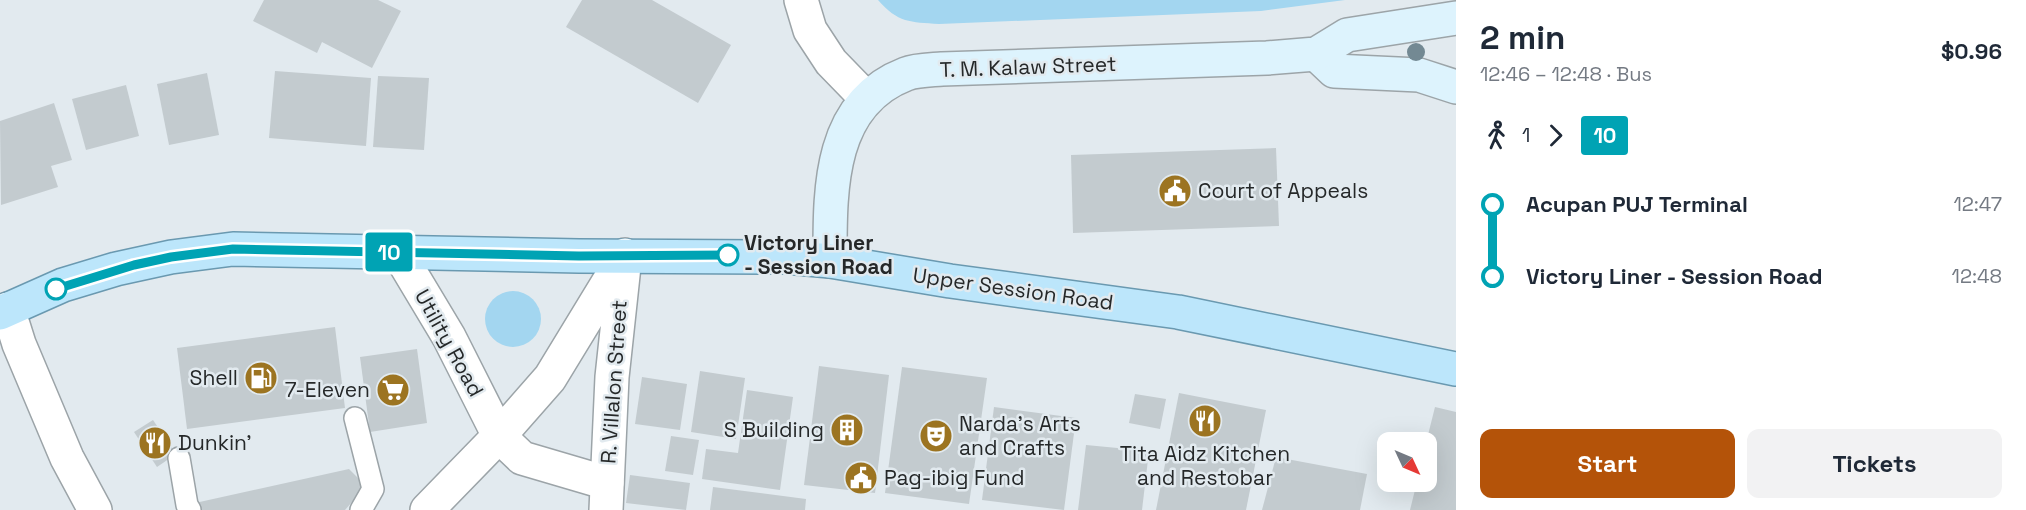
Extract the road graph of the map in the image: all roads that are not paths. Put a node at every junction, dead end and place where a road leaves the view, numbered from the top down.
1 (801, 0) edge
2 (1456, 18) edge
3 (1316, 54) junction
4 (1456, 87) edge
5 (866, 98) junction
6 (830, 208) junction
7 (398, 252) junction
8 (626, 255) junction
9 (785, 257) junction
10 (830, 261) junction
11 (4, 311) edge
12 (1456, 369) edge
13 (355, 418) dead end
14 (499, 436) junction
15 (179, 458) dead end
16 (607, 497) edge
17 (95, 510) edge
18 (190, 510) edge
19 (361, 510) edge
20 (427, 510) edge

1 - 5 street
2 - 3 main road, T. M. Kalaw Street
3 - 4 main road
3 - 5 main road, T. M. Kalaw Street
5 - 6 main road, T. M. Kalaw Street
6 - 9 main road, T. M. Kalaw Street
6 - 10 main road, T. M. Kalaw Street
7 - 8 main road, Upper Session Road
7 - 11 main road, Upper Session Road
7 - 14 street, Utility Road
8 - 9 main road, Upper Session Road
8 - 14 street
8 - 16 street, R. Villalon Street
9 - 10 main road, Upper Session Road
10 - 12 main road, Upper Session Road
11 - 17 street
13 - 19 lane
14 - 16 street, Utility Road
14 - 20 street
15 - 18 lane

